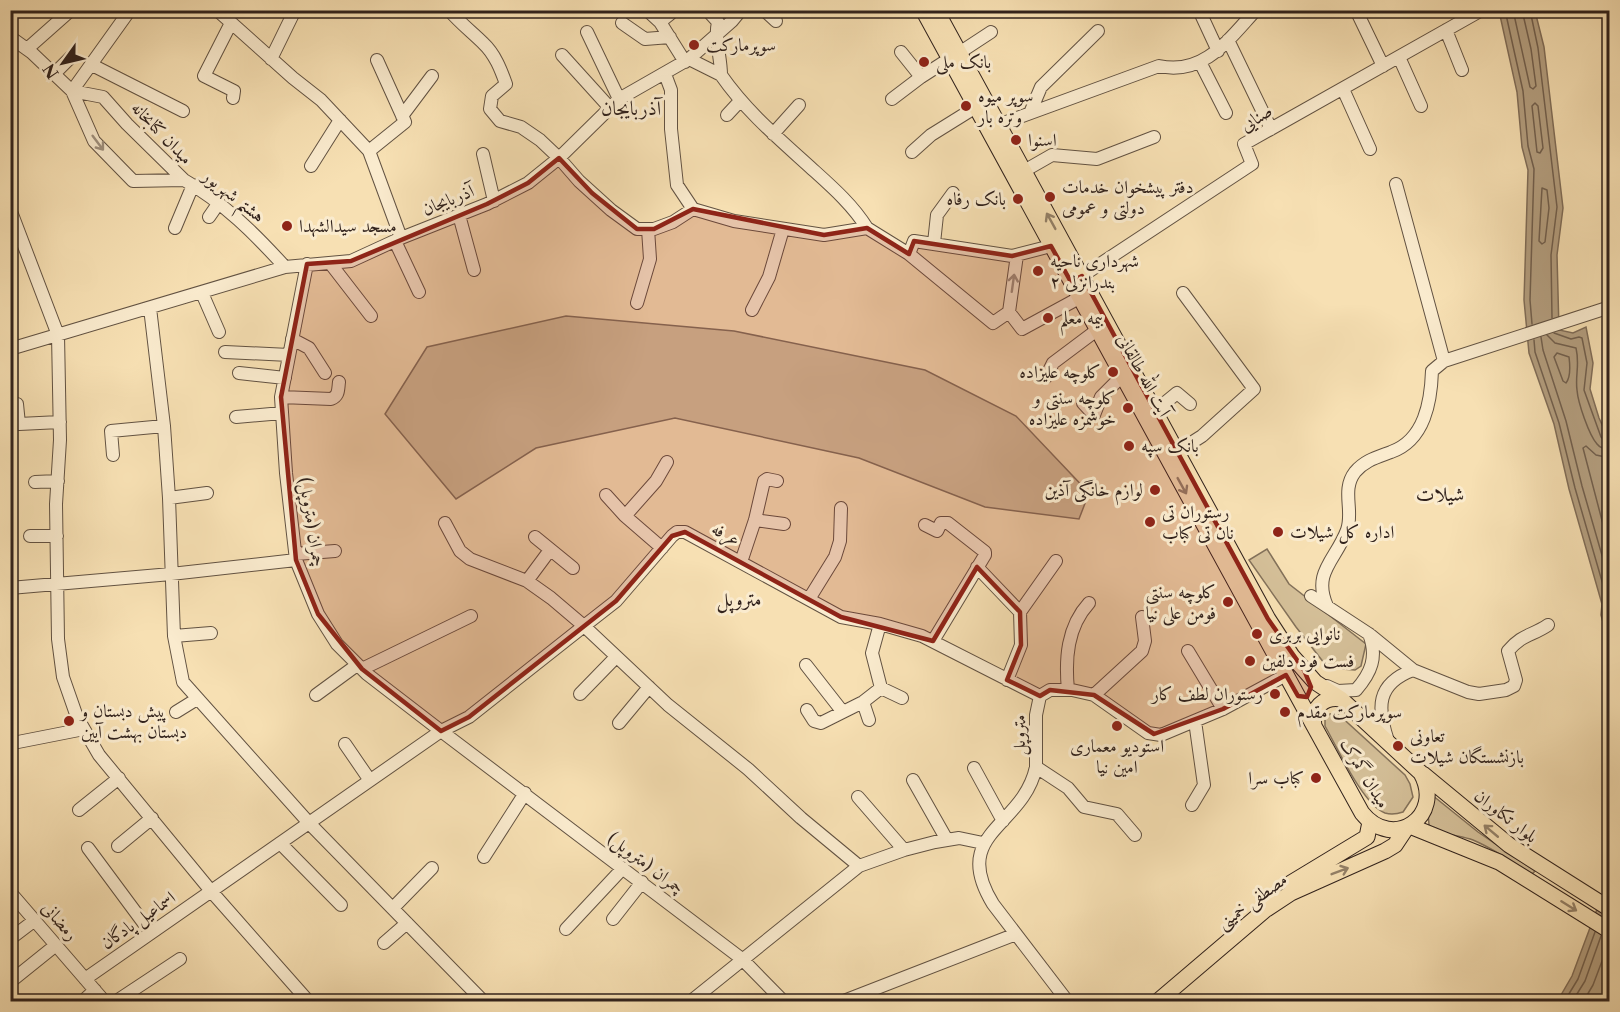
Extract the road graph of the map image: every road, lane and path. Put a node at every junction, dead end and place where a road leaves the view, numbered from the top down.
1 (70, 10) edge
2 (130, 10) edge
3 (217, 10) edge
4 (295, 10) edge
5 (449, 10) edge
6 (647, 10) edge
7 (667, 10) edge
8 (707, 10) edge
9 (741, 10) edge
10 (764, 10) edge
11 (923, 10) edge
12 (936, 10) edge
13 (1199, 10) edge
14 (1256, 10) edge
15 (1356, 10) edge
16 (1480, 11) edge
17 (776, 21) dead end
18 (660, 22) junction
19 (231, 23) junction
20 (622, 23) dead end
21 (1446, 30) junction
22 (1098, 31) dead end
23 (587, 32) dead end
24 (991, 32) dead end
25 (715, 36) junction
26 (10, 37) edge
27 (670, 37) junction
28 (1228, 40) junction
29 (27, 49) junction
30 (1218, 51) junction
31 (900, 52) dead end
32 (562, 55) dead end
33 (954, 56) junction
34 (70, 57) dead end
35 (1400, 57) junction
36 (271, 59) junction
37 (377, 60) dead end
38 (687, 61) junction
39 (1200, 62) junction
40 (92, 65) junction
41 (1383, 66) junction
42 (1462, 70) dead end
43 (54, 74) junction
44 (664, 74) junction
45 (721, 75) junction
46 (432, 76) dead end
47 (921, 76) junction
48 (1342, 89) junction
49 (72, 91) junction
50 (233, 98) dead end
51 (892, 99) dead end
52 (740, 101) junction
53 (615, 104) junction
54 (799, 105) dead end
55 (1421, 106) dead end
56 (976, 107) junction
57 (183, 111) dead end
58 (1030, 113) junction
59 (1226, 113) dead end
60 (727, 115) dead end
61 (402, 116) junction
62 (340, 120) junction
63 (998, 125) junction
64 (1271, 129) junction
65 (773, 134) junction
66 (1154, 137) dead end
67 (1370, 149) dead end
68 (369, 151) junction
69 (912, 152) dead end
70 (483, 154) dead end
71 (559, 158) junction
72 (311, 166) dead end
73 (1023, 171) junction
74 (188, 183) junction
75 (1396, 184) dead end
76 (953, 193) dead end
77 (494, 201) junction
78 (218, 204) junction
79 (10, 209) edge
80 (693, 209) junction
81 (459, 215) junction
82 (209, 217) dead end
83 (175, 228) dead end
84 (867, 228) junction
85 (648, 229) junction
86 (783, 229) junction
87 (398, 240) junction
88 (934, 243) junction
89 (1051, 246) junction
90 (909, 254) junction
91 (1017, 255) junction
92 (330, 262) junction
93 (307, 264) junction
94 (285, 267) junction
95 (474, 270) dead end
96 (1076, 279) junction
97 (420, 292) dead end
98 (1183, 292) dead end
99 (202, 293) junction
100 (1079, 298) junction
101 (637, 303) dead end
102 (150, 308) junction
103 (1610, 308) edge
104 (752, 310) dead end
105 (1009, 312) junction
106 (371, 316) dead end
107 (1096, 330) junction
108 (219, 332) dead end
109 (58, 335) junction
110 (292, 339) junction
111 (10, 349) edge
112 (225, 352) dead end
113 (289, 355) junction
114 (1444, 361) junction
115 (239, 373) dead end
116 (325, 373) dead end
117 (1122, 376) junction
118 (1046, 377) dead end
119 (285, 378) junction
120 (339, 382) dead end
121 (281, 397) junction
122 (1083, 403) dead end
123 (17, 404) dead end
124 (1190, 404) dead end
125 (1155, 411) junction
126 (282, 413) junction
127 (236, 417) dead end
128 (60, 422) junction
129 (164, 426) junction
130 (1177, 453) junction
131 (113, 455) dead end
132 (668, 462) dead end
133 (58, 481) junction
134 (777, 481) dead end
135 (35, 482) dead end
136 (207, 493) dead end
137 (606, 495) dead end
138 (169, 498) junction
139 (841, 508) dead end
140 (625, 516) junction
141 (755, 520) junction
142 (445, 524) dead end
143 (784, 524) dead end
144 (925, 525) dead end
145 (30, 536) dead end
146 (57, 536) junction
147 (535, 537) dead end
148 (662, 548) junction
149 (550, 550) junction
150 (335, 551) dead end
151 (296, 557) junction
152 (1056, 561) dead end
153 (741, 562) junction
154 (977, 567) junction
155 (573, 568) dead end
156 (171, 574) junction
157 (527, 582) junction
158 (57, 585) junction
159 (10, 588) edge
160 (1311, 596) dead end
161 (809, 599) junction
162 (1089, 603) dead end
163 (1327, 606) junction
164 (1020, 612) junction
165 (471, 616) dead end
166 (1142, 617) dead end
167 (879, 624) junction
168 (1548, 625) dead end
169 (584, 626) junction
170 (211, 633) dead end
171 (1369, 634) junction
172 (174, 636) junction
173 (933, 641) junction
174 (1188, 651) dead end
175 (616, 657) junction
176 (806, 664) dead end
177 (359, 667) junction
178 (1304, 670) junction
179 (1413, 670) junction
180 (1286, 675) junction
181 (1007, 680) junction
182 (1315, 682) junction
183 (649, 687) junction
184 (881, 688) junction
185 (1068, 690) junction
186 (580, 694) dead end
187 (316, 695) dead end
188 (1094, 695) junction
189 (1040, 696) junction
190 (1298, 696) junction
191 (902, 698) dead end
192 (197, 699) junction
193 (1341, 699) junction
194 (862, 702) junction
195 (1223, 709) junction
196 (807, 710) dead end
197 (842, 711) junction
198 (176, 712) dead end
199 (869, 720) dead end
200 (1195, 721) junction
201 (619, 723) dead end
202 (1314, 726) junction
203 (84, 729) junction
204 (441, 731) junction
205 (18, 742) dead end
206 (1388, 743) junction
207 (345, 744) dead end
208 (1036, 767) junction
209 (974, 768) dead end
210 (1421, 773) junction
211 (119, 778) junction
212 (369, 779) junction
213 (913, 780) dead end
214 (525, 793) junction
215 (858, 797) dead end
216 (1192, 805) dead end
217 (78, 810) dead end
218 (152, 818) junction
219 (1003, 821) junction
220 (309, 823) junction
221 (1408, 827) junction
222 (1369, 829) junction
223 (1135, 835) dead end
224 (947, 840) junction
225 (280, 843) junction
226 (983, 843) junction
227 (118, 846) dead end
228 (87, 848) dead end
229 (904, 850) junction
230 (1375, 856) junction
231 (484, 857) dead end
232 (859, 867) junction
233 (432, 868) dead end
234 (623, 868) junction
235 (642, 882) junction
236 (211, 891) junction
237 (10, 892) edge
238 (341, 906) dead end
239 (393, 908) junction
240 (1610, 909) edge
241 (613, 919) dead end
242 (35, 920) junction
243 (407, 923) junction
244 (566, 929) dead end
245 (1610, 931) edge
246 (151, 933) junction
247 (1016, 934) junction
248 (10, 939) edge
249 (384, 943) dead end
250 (56, 945) junction
251 (180, 958) dead end
252 (742, 959) junction
253 (85, 979) junction
254 (10, 982) edge
255 (95, 990) junction
256 (482, 1001) edge
257 (82, 1002) edge
258 (105, 1002) edge
259 (115, 1002) edge
260 (309, 1002) edge
261 (690, 1002) edge
262 (784, 1002) edge
263 (841, 1002) edge
264 (1068, 1002) edge
265 (1146, 1002) edge
266 (1157, 1002) edge

1 - 29 street
2 - 40 street
3 - 19 street
4 - 36 street
5 - 71 street
6 - 18 street
7 - 18 street
8 - 25 street
9 - 25 street, آذربایجان
10 - 17 street
11 - 33 main road, آیت الله طالقانی
12 - 33 main road, آیت الله طالقانی
13 - 30 street
14 - 28 street
15 - 41 street
16 - 21 street, صنایی
18 - 27 street
19 - 36 street
19 - 50 street
20 - 27 street
21 - 35 street, صنایی
21 - 42 street
22 - 58 street
23 - 53 street
24 - 33 street
25 - 38 street, آذربایجان
25 - 45 street
26 - 29 street
27 - 38 street
28 - 30 street
28 - 64 street
29 - 43 street
30 - 39 street
31 - 47 street
32 - 53 street
33 - 47 street
33 - 56 main road, آیت الله طالقانی
33 - 63 main road, آیت الله طالقانی
34 - 43 street
35 - 41 street, صنایی
35 - 55 street
36 - 62 street
37 - 61 street
38 - 44 street, آذربایجان
38 - 45 street
39 - 58 street
39 - 59 street
40 - 49 street
40 - 57 street
41 - 48 street, صنایی
43 - 49 street
44 - 53 street, آذربایجان
44 - 80 street
45 - 52 street
46 - 61 street
47 - 51 street
48 - 64 street, صنایی
48 - 67 street
49 - 74 street, میدان کتابخانه
49 -> 74 street, میدان کتابخانه
52 - 60 street
52 - 65 street
53 - 71 street, آذربایجان
54 - 65 street
56 - 69 street
56 - 89 main road, آیت الله طالقانی
58 - 63 street
61 - 68 street
62 - 68 street
62 - 72 street
63 - 73 main road, آیت الله طالقانی
64 - 96 street, صنایی
65 - 84 street
66 - 73 street
68 - 87 street
70 - 77 street
71 - 77 street, آذربایجان
71 - 85 street
96 -> 73 main road, آیت الله طالقانی
74 - 78 street, هشتم شهریور
74 - 83 street
75 - 114 street
76 - 88 street
77 - 81 street, آذربایجان
78 - 82 street
78 - 94 street, هشتم شهریور
79 - 109 street
80 - 85 street
80 - 86 street
81 - 87 street, آذربایجان
81 - 95 street
84 - 86 street
84 - 90 street
85 - 101 street
86 - 104 street
87 - 92 street, آذربایجان
87 - 97 street
88 - 90 street
88 - 91 street
89 - 91 street
89 - 96 main road, آیت الله طالقانی
90 - 105 street
105 -> 91 street
92 - 93 street, آذربایجان
92 - 106 street
93 - 94 street, آذربایجان
93 - 110 street, چمران (متروپل)
94 - 99 street, آذربایجان
96 - 100 main road, آیت الله طالقانی
96 - 125 main road, آیت الله طالقانی
98 - 130 street
99 - 102 street, آذربایجان
99 - 108 street
100 - 105 street
100 - 107 main road, آیت الله طالقانی
102 - 109 street, آذربایجان
102 - 129 street
103 - 114 street
107 - 117 main road, آیت الله طالقانی
107 - 118 street
109 - 111 street, آذربایجان
109 - 128 street
110 - 113 street, چمران (متروپل)
110 - 116 street
112 - 113 street
113 - 119 street, چمران (متروپل)
114 - 163 street
115 - 119 street
117 - 122 street
117 -> 180 main road, آیت الله طالقانی
119 - 121 street, چمران (متروپل)
120 - 121 street
121 - 126 street, چمران (متروپل)
123 - 128 street
124 - 125 street
125 - 130 main road, آیت الله طالقانی
126 - 127 street
126 - 151 street, چمران (متروپل)
128 - 133 street
129 - 131 street
129 - 138 street
130 - 178 main road, آیت الله طالقانی
132 - 140 street
133 - 135 street
133 - 146 street
134 - 141 street
136 - 138 street
137 - 140 street
138 - 156 street
139 - 161 street
140 - 148 street
141 - 143 street
141 - 153 street
142 - 157 street
144 - 154 street
145 - 146 street
146 - 158 street
147 - 149 street
148 - 153 street, عرفه
148 - 169 street, عرفه
149 - 155 street
149 - 157 street
150 - 151 street
151 - 156 street
151 - 177 street, چمران (متروپل)
152 - 164 street
153 - 161 street, عرفه
154 - 164 street
154 - 173 street
156 - 158 street
156 - 172 street
157 - 169 street
158 - 159 street
158 - 203 street
160 - 163 street
161 - 167 street, عرفه
162 - 185 street
163 - 171 street
164 - 181 street
165 - 177 street
166 - 188 street
167 - 173 street, عرفه
167 - 184 street
168 - 179 street
169 - 175 street
169 - 204 street, عرفه
170 - 172 street
171 - 179 street
171 - 182 street
172 - 192 street
173 - 181 street, عرفه
174 - 195 street
175 - 183 street
175 - 186 street
176 - 197 street
177 - 187 street
177 - 204 street, چمران (متروپل)
178 - 182 main road, آیت الله طالقانی
178 - 190 main road
179 - 206 street
180 - 190 main road, آیت الله طالقانی
180 - 195 street, متروپل
181 - 189 street, عرفه
182 - 193 main road, آیت الله طالقانی
183 - 201 street
183 - 232 street
184 - 191 street
184 - 194 street
185 - 188 street, متروپل
185 - 189 street, متروپل
188 - 200 street, متروپل
189 - 208 street, متروپل
190 - 202 main road, آیت الله طالقانی
192 - 198 street
192 - 220 street
193 - 202 main road
193 - 206 main road, میدان گمرک
194 - 197 street
194 - 199 street
195 - 200 street, متروپل
196 - 197 street
200 - 216 street
202 - 222 main road, میدان گمرک
203 - 205 street
203 - 211 street
204 - 212 street
204 - 214 street, چمران (متروپل)
206 - 210 main road, میدان گمرک
207 - 212 street
208 - 219 street, متروپل
208 - 223 street
209 - 219 street
210 - 221 main road
240 -> 210 main road, بلوار تکاوران
211 - 217 street
211 - 218 street
212 - 220 street
213 - 224 street
214 - 231 street
214 - 234 street, چمران (متروپل)
215 - 229 street
218 - 227 street
218 - 236 street
219 - 226 street, متروپل
220 - 225 street
220 - 239 street
221 - 222 main road, میدان گمرک
221 - 230 main road, مصطفی خمینی
221 -> 245 main road
222 - 230 main road
222 - 265 main road, مصطفی خمینی
224 - 226 street
224 - 229 street
225 - 236 street
225 - 238 street
226 - 247 street
228 - 246 street
229 - 232 street
266 -> 230 main road, مصطفی خمینی
232 - 252 street
233 - 239 street
234 - 235 street, چمران (متروپل)
234 - 244 street
235 - 241 street
235 - 252 street, چمران (متروپل)
236 - 246 street, اسماعیل پادگان
236 - 260 street
237 - 242 street, رمضانی
239 - 243 street
242 - 248 street
242 - 250 street, رمضانی
243 - 249 street
243 - 256 street
246 - 253 street, اسماعیل پادگان
247 - 263 street
247 - 264 street
250 - 253 street, رمضانی
250 - 254 street
251 - 259 street
252 - 261 street
252 - 262 street, چمران (متروپل)
253 - 255 street, رمضانی
255 - 257 street
255 - 258 street, رمضانی

